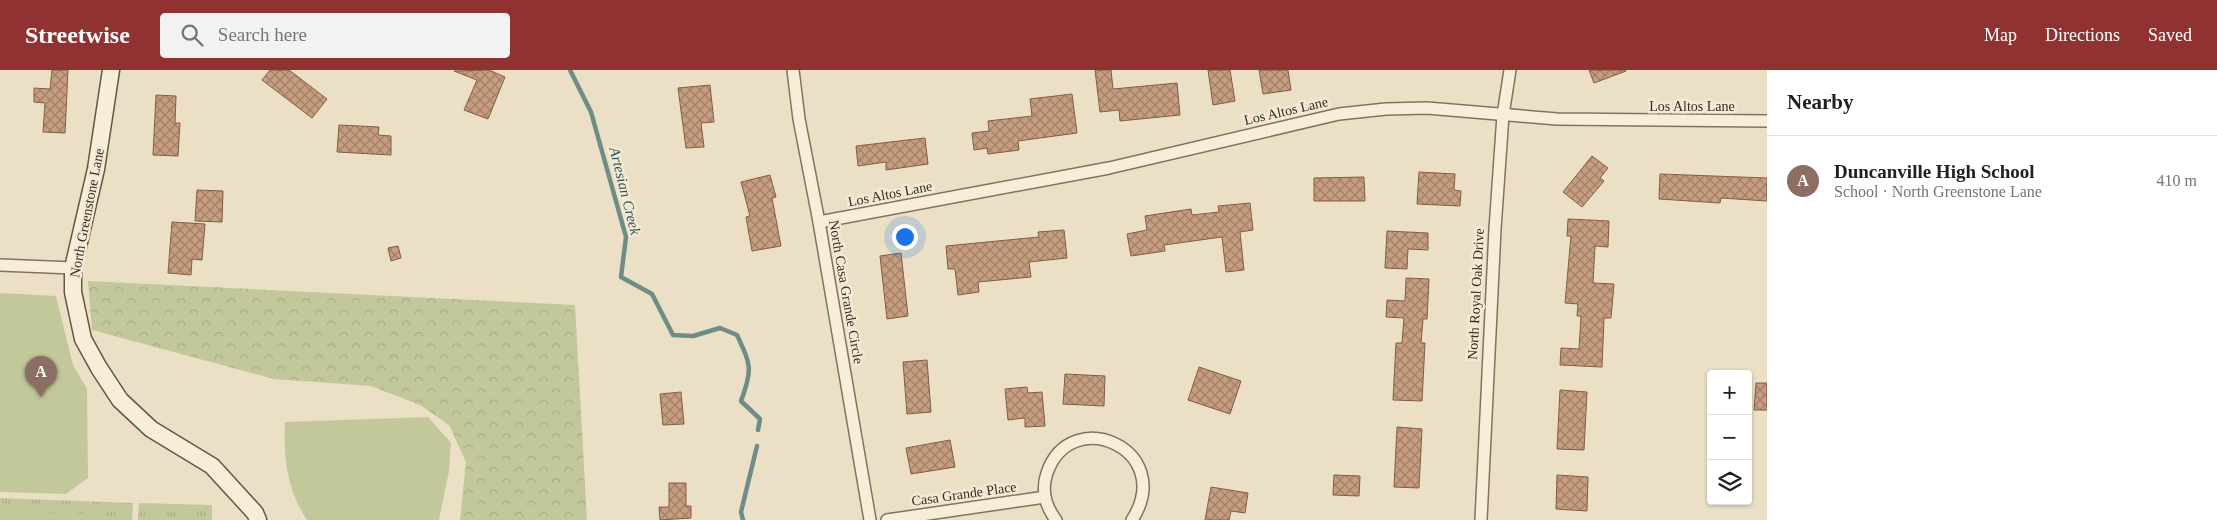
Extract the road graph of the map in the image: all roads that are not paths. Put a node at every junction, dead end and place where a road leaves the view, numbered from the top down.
1 (110, 70) edge
2 (793, 70) edge
3 (1510, 70) edge
4 (1503, 115) junction
5 (1767, 121) edge
6 (819, 222) junction
7 (0, 265) edge
8 (74, 268) junction
9 (1045, 497) junction
10 (258, 520) edge
11 (870, 520) edge
12 (888, 520) edge
13 (1056, 520) edge
14 (1132, 520) edge
15 (1481, 520) edge

1 - 8 street, North Greenstone Lane
2 - 6 street, North Casa Grande Circle
3 - 4 street, North Royal Oak Drive
4 - 5 street, Los Altos Lane
4 - 6 street, Los Altos Lane
4 - 15 street, North Royal Oak Drive
6 - 11 street, North Casa Grande Circle
7 - 8 street
8 - 10 street, North Greenstone Lane
9 - 12 street, Casa Grande Place
9 - 13 street
9 - 14 street

